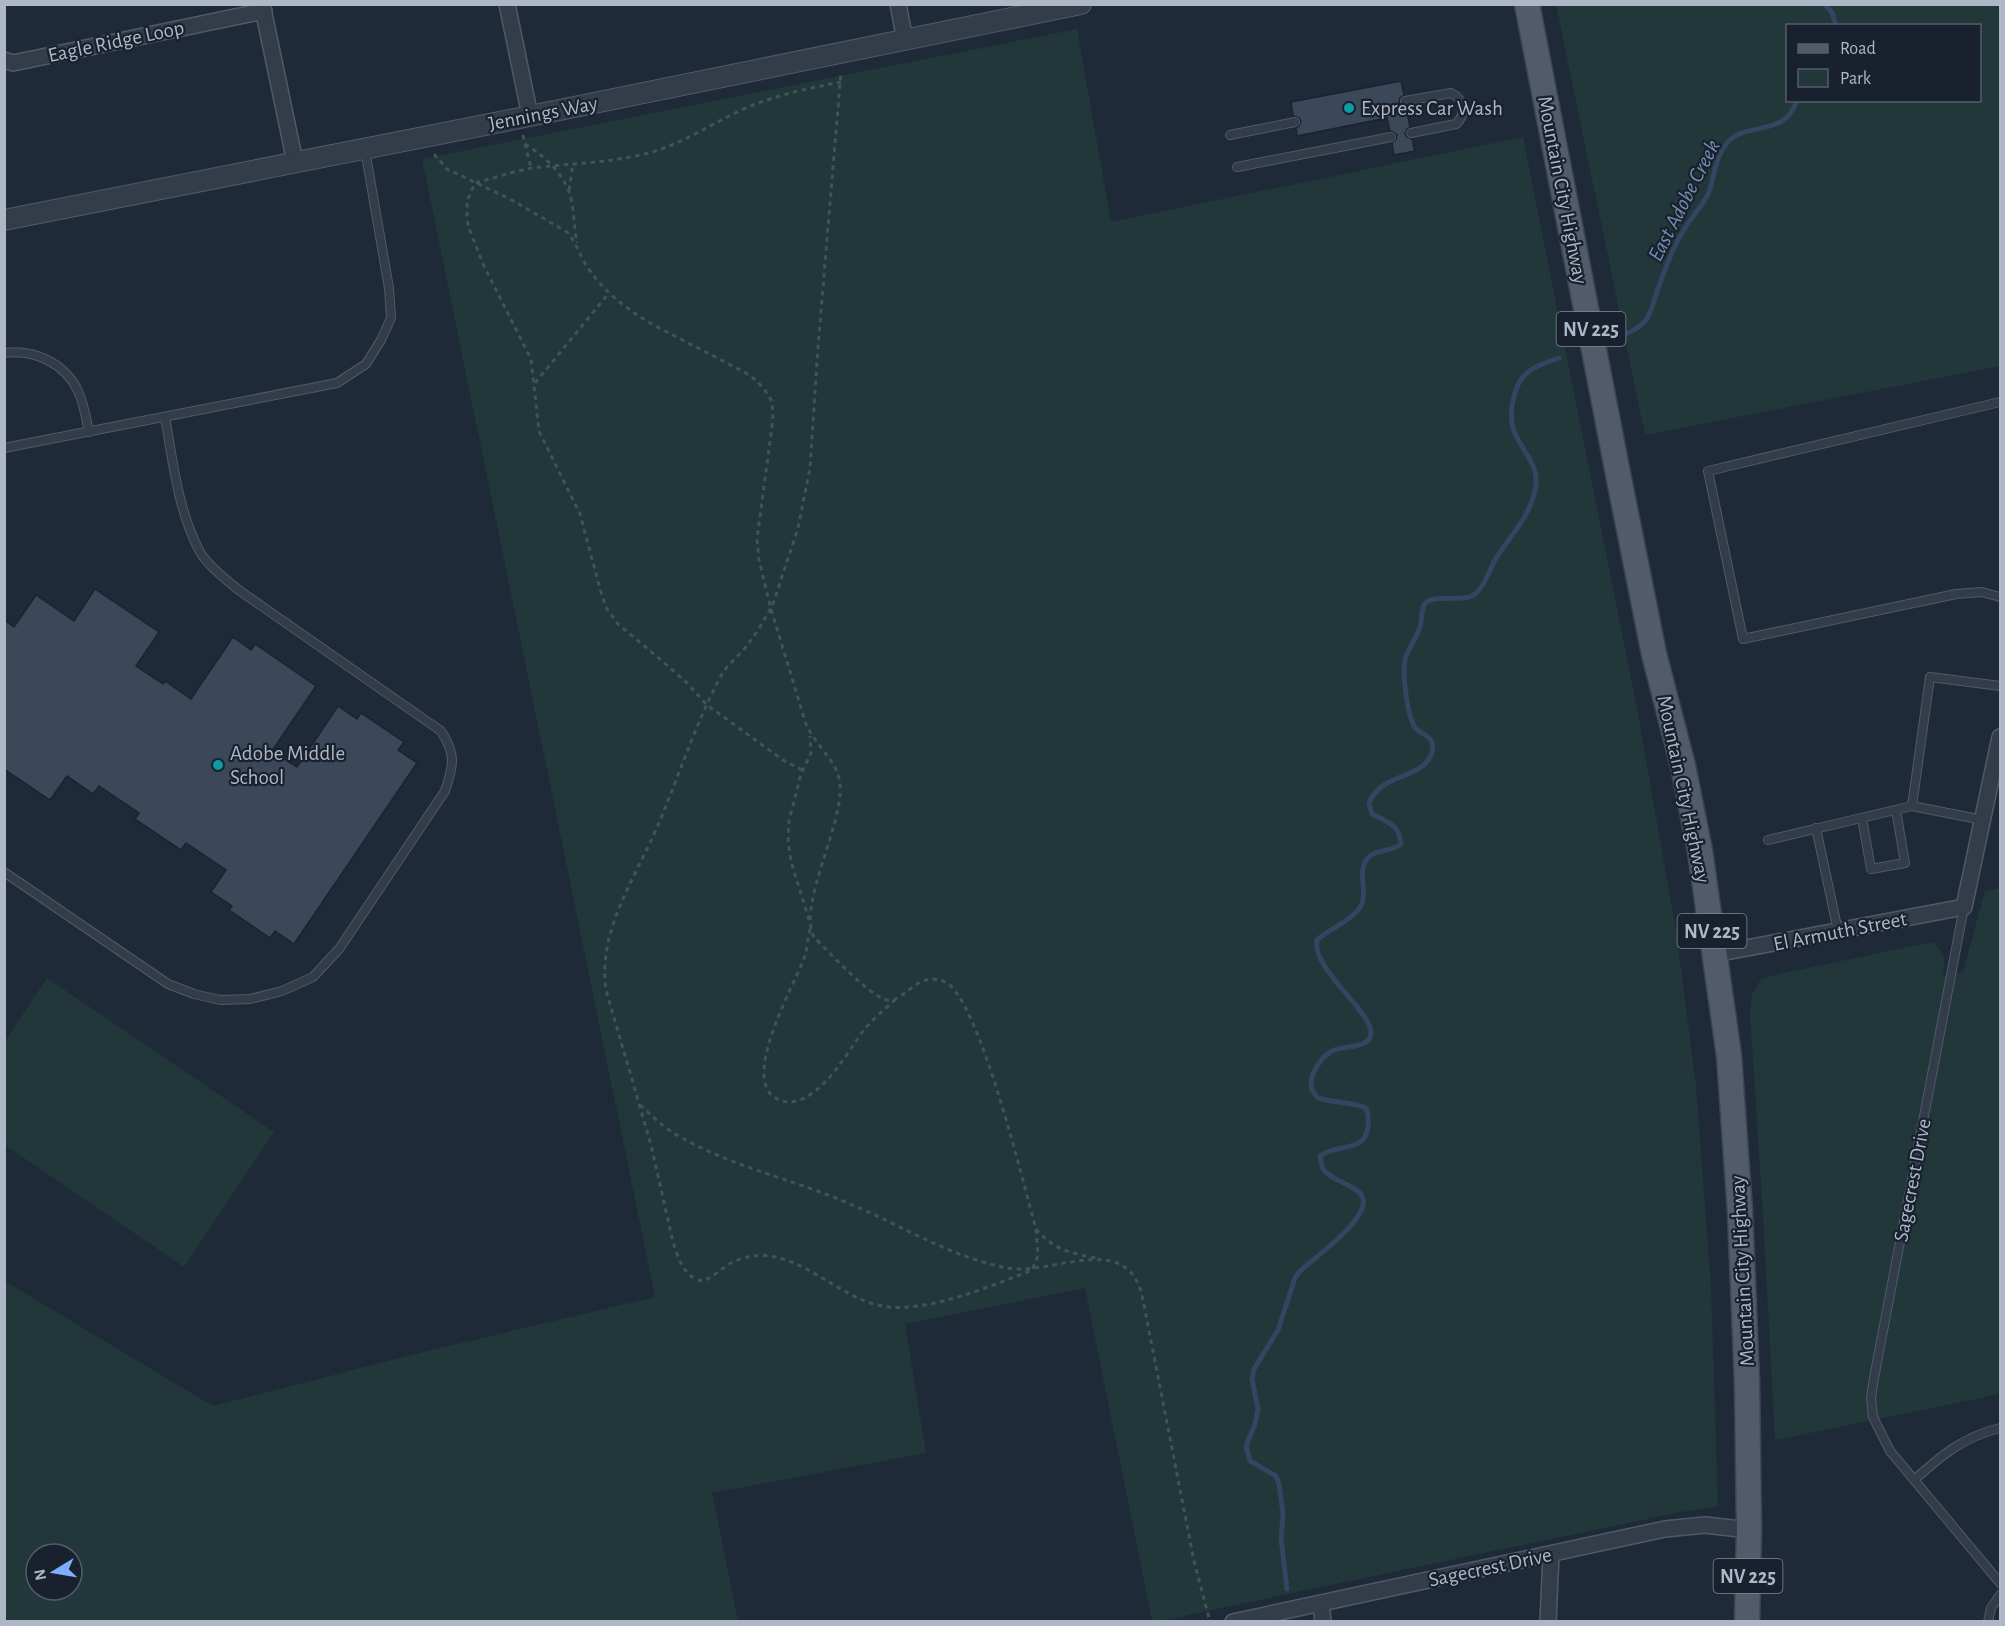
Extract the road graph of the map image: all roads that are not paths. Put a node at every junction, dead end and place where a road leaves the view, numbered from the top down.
1 (507, 4) edge
2 (898, 4) edge
3 (1081, 4) edge
4 (1527, 4) edge
5 (263, 8) edge
6 (905, 40) junction
7 (4, 60) edge
8 (1405, 101) dead end
9 (525, 117) junction
10 (1294, 122) dead end
11 (1411, 133) dead end
12 (1230, 135) dead end
13 (1391, 137) dead end
14 (365, 149) junction
15 (295, 162) junction
16 (1237, 167) dead end
17 (4, 220) edge
18 (4, 353) edge
19 (2001, 402) edge
20 (165, 417) junction
21 (89, 432) junction
22 (4, 448) edge
23 (2001, 597) edge
24 (2001, 686) edge
25 (2001, 737) edge
26 (1912, 806) junction
27 (1896, 810) junction
28 (1862, 818) junction
29 (1983, 820) junction
30 (1816, 828) junction
31 (1768, 840) dead end
32 (4, 872) edge
33 (1964, 907) junction
34 (1838, 931) junction
35 (1715, 954) junction
36 (2001, 1428) edge
37 (1914, 1480) junction
38 (1749, 1530) junction
39 (1551, 1554) junction
40 (2001, 1583) edge
41 (2001, 1595) edge
42 (1321, 1603) junction
43 (1233, 1622) edge
44 (1323, 1622) edge
45 (1548, 1622) edge
46 (1746, 1622) edge
47 (1988, 1622) edge

1 - 9 street
2 - 6 street
3 - 6 street, Jennings Way
4 - 35 main road, Mountain City Highway / NV 225
5 - 7 street, Eagle Ridge Loop
5 - 15 street, Eagle Ridge Loop
6 - 9 street, Jennings Way
8 - 11 lane
9 - 14 street, Jennings Way
10 - 12 lane
13 - 16 lane
14 - 15 street, Jennings Way
14 - 20 lane
15 - 17 street, Jennings Way
18 - 21 lane
19 - 23 lane
20 - 21 lane
20 - 32 lane
21 - 22 lane
24 - 26 lane
25 - 29 street, Sagecrest Drive
26 - 27 lane
26 - 29 lane
27 - 28 lane
27 - 28 lane
28 - 30 lane
29 - 33 street, Sagecrest Drive
30 - 31 lane
30 - 34 lane
33 - 34 street, El Armuth Street
33 - 37 lane, Sagecrest Drive
34 - 35 street, El Armuth Street
35 - 38 main road, Mountain City Highway / NV 225
36 - 37 lane
37 - 40 lane, Sagecrest Drive
38 - 39 street, Sagecrest Drive
38 - 46 main road, Mountain City Highway / NV 225
39 - 42 street, Sagecrest Drive
39 - 45 street
41 - 47 lane
42 - 43 street, Sagecrest Drive
42 - 44 street

